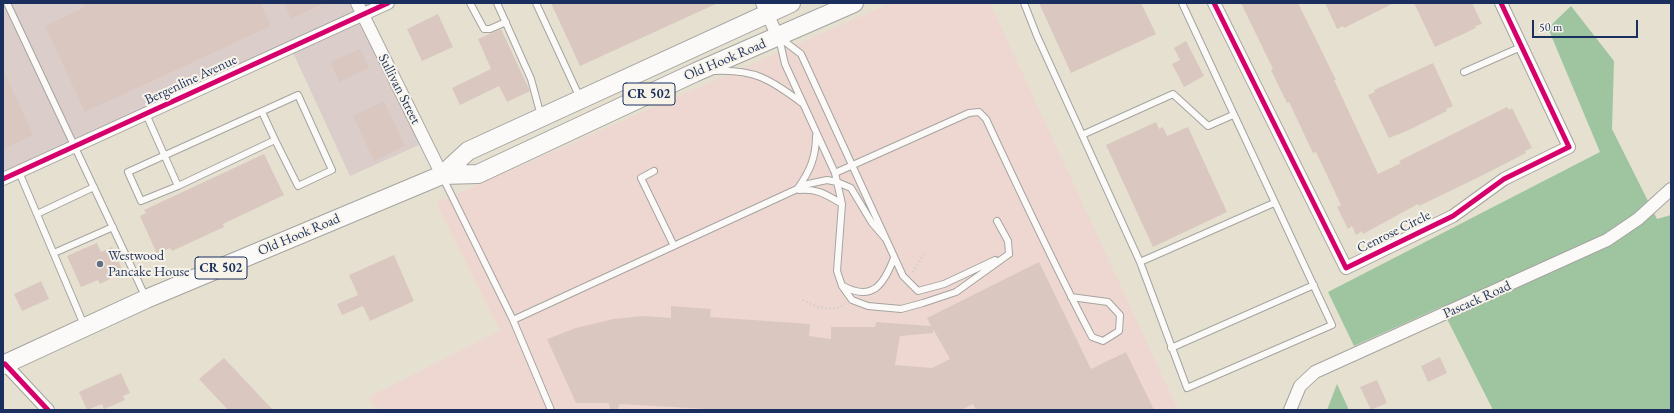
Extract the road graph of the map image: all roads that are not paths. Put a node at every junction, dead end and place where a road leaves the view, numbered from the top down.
1 (7, 3) edge
2 (357, 3) edge
3 (388, 3) edge
4 (470, 3) edge
5 (497, 3) edge
6 (536, 3) edge
7 (791, 3) edge
8 (854, 3) edge
9 (1024, 3) edge
10 (1182, 3) edge
11 (1214, 3) edge
12 (1501, 3) edge
13 (765, 8) edge
14 (362, 15) junction
15 (506, 22) junction
16 (778, 37) junction
17 (1521, 47) junction
18 (696, 72) junction
19 (1464, 72) dead end
20 (580, 98) junction
21 (803, 105) junction
22 (262, 112) junction
23 (146, 114) junction
24 (1233, 115) junction
25 (541, 116) junction
26 (816, 133) junction
27 (1082, 134) junction
28 (275, 140) junction
29 (75, 147) junction
30 (165, 156) junction
31 (853, 165) junction
32 (654, 171) dead end
33 (19, 172) junction
34 (835, 173) junction
35 (442, 175) junction
36 (3, 179) edge
37 (837, 182) junction
38 (178, 186) junction
39 (94, 187) junction
40 (1671, 189) edge
41 (796, 191) junction
42 (1274, 203) junction
43 (842, 204) junction
44 (37, 214) junction
45 (997, 221) dead end
46 (113, 227) junction
47 (885, 238) junction
48 (674, 246) junction
49 (54, 253) junction
50 (1010, 254) junction
51 (894, 258) junction
52 (1140, 262) junction
53 (1314, 285) junction
54 (842, 286) junction
55 (1071, 297) junction
56 (146, 299) junction
57 (513, 320) junction
58 (85, 327) junction
59 (1171, 348) junction
60 (4, 364) edge
61 (48, 410) edge
62 (551, 410) edge
63 (1290, 410) edge

1 - 29 lane
2 - 14 street, Sullivan Street
3 - 14 street, Bergenline Avenue
4 - 15 lane
5 - 15 lane
6 - 20 lane
7 - 13 main road, Old Hook Road / CR 502
8 - 16 main road, Old Hook Road / CR 502
9 - 27 lane
10 - 24 lane
11 - 17 street, Cenrose Circle
12 - 17 street, Cenrose Circle
13 - 16 street
13 - 20 main road, Old Hook Road / CR 502
14 - 23 street, Bergenline Avenue
14 - 35 street, Sullivan Street
15 - 25 lane
16 - 18 main road, Old Hook Road / CR 502
16 - 21 lane
16 - 31 lane
17 - 19 lane
18 - 21 lane
18 - 35 main road, Old Hook Road / CR 502
20 - 25 main road, Old Hook Road / CR 502
21 - 26 lane
22 - 28 lane
22 - 28 lane
22 - 30 lane
23 - 29 street, Bergenline Avenue
23 - 30 lane
24 - 27 lane
24 - 42 lane
25 - 35 main road, Old Hook Road / CR 502
26 - 34 lane
26 - 41 lane
27 - 52 lane
28 - 38 lane
29 - 33 street, Bergenline Avenue
29 - 39 lane
30 - 38 lane
30 - 38 lane
31 - 34 lane
31 - 47 lane
31 - 55 lane
32 - 48 lane
33 - 36 street, Bergenline Avenue
33 - 44 lane
34 - 37 lane
35 - 56 main road, Old Hook Road / CR 502
35 - 57 lane
37 - 41 lane
37 - 43 lane
37 - 47 lane
39 - 44 lane
39 - 46 lane
40 - 63 street, Pascack Road
41 - 43 lane
41 - 48 lane
42 - 52 lane
42 - 53 lane
43 - 54 lane
44 - 49 lane
45 - 50 lane
46 - 49 lane
46 - 56 lane
47 - 51 lane
48 - 57 lane
49 - 58 lane
50 - 51 lane
50 - 54 lane
51 - 54 lane
52 - 59 lane
53 - 59 lane
53 - 59 lane
55 - 55 lane
56 - 58 main road, Old Hook Road / CR 502
57 - 62 lane
58 - 60 main road, Old Hook Road / CR 502
60 - 61 street

